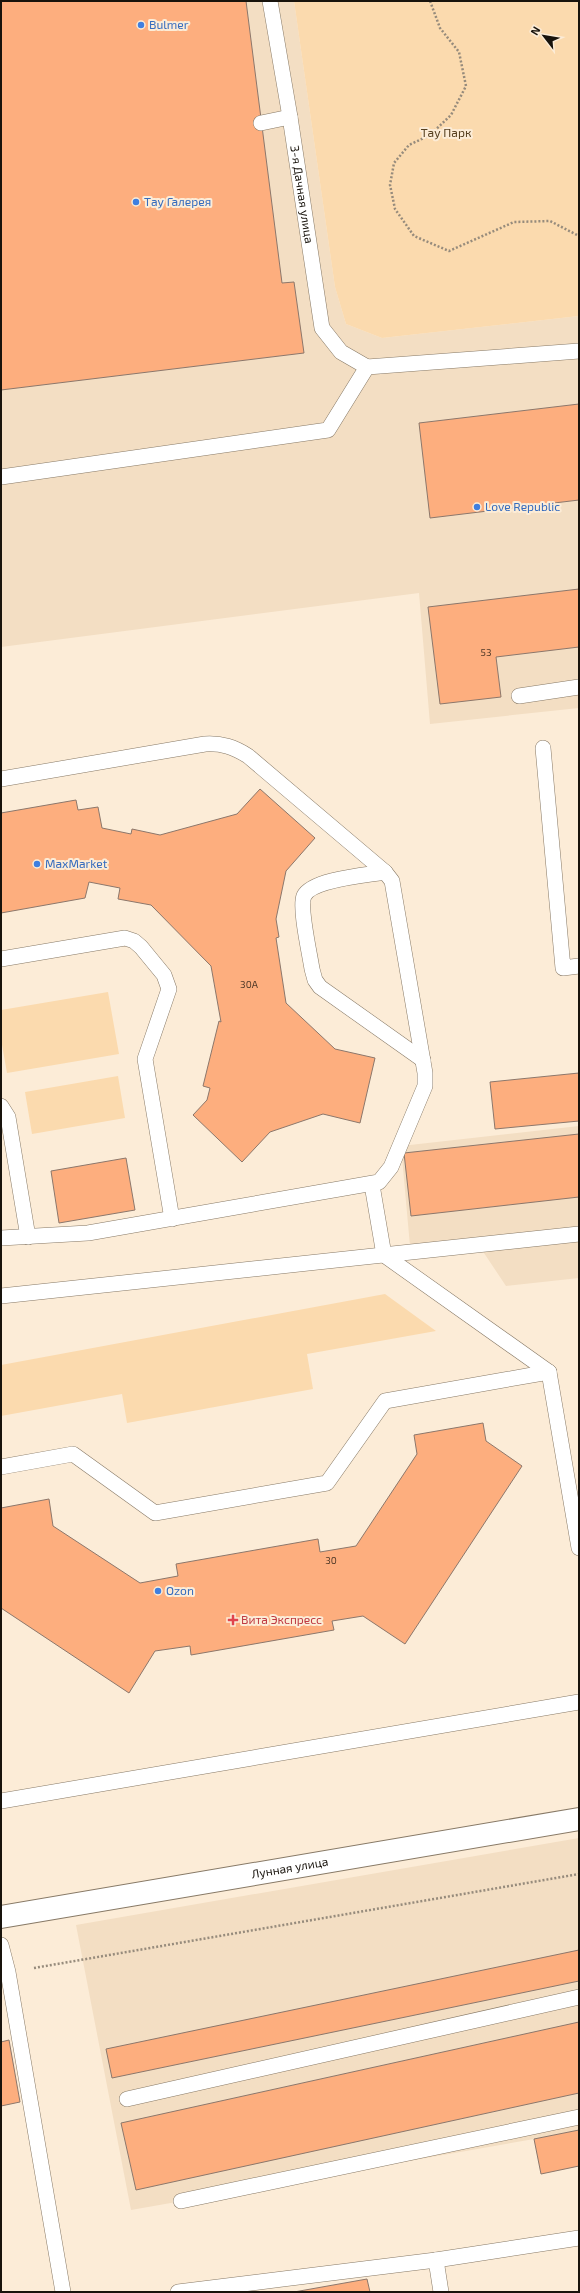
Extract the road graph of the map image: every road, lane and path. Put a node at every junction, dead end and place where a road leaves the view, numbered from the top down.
1 (430, 1) edge
2 (271, 2) edge
3 (290, 117) junction
4 (261, 123) dead end
5 (579, 236) edge
6 (579, 352) edge
7 (366, 367) junction
8 (1, 477) edge
9 (579, 687) edge
10 (519, 696) dead end
11 (544, 748) dead end
12 (1, 779) edge
13 (385, 872) junction
14 (1, 959) edge
15 (579, 966) edge
16 (423, 1060) junction
17 (1, 1106) edge
18 (372, 1185) junction
19 (172, 1219) junction
20 (579, 1234) edge
21 (28, 1237) junction
22 (1, 1238) edge
23 (384, 1255) junction
24 (1, 1296) edge
25 (549, 1372) junction
26 (1, 1467) edge
27 (579, 1548) edge
28 (579, 1702) edge
29 (1, 1801) edge
30 (579, 1819) edge
31 (579, 1874) edge
32 (1, 1917) edge
33 (1, 1945) edge
34 (8, 1972) junction
35 (579, 1997) edge
36 (127, 2099) dead end
37 (579, 2117) edge
38 (181, 2201) dead end
39 (579, 2238) edge
40 (436, 2260) junction
41 (62, 2292) edge
42 (178, 2292) edge
43 (441, 2292) edge

1 - 5 path
2 - 3 lane, 3-я Дачная улица
3 - 4 lane
3 - 7 lane, 3-я Дачная улица
6 - 7 lane
7 - 8 lane
9 - 10 lane
11 - 15 lane
12 - 13 lane
13 - 16 lane
13 - 16 lane
14 - 19 lane
16 - 18 lane
17 - 21 lane
18 - 19 lane
18 - 23 lane
19 - 21 lane
20 - 23 lane
21 - 22 lane
23 - 24 lane
23 - 25 lane
25 - 26 lane
25 - 27 lane
28 - 29 lane
30 - 32 street, Лунная улица
31 - 34 path
33 - 34 lane
34 - 41 lane
35 - 36 lane
37 - 38 lane
39 - 40 lane
40 - 42 lane
40 - 43 lane

